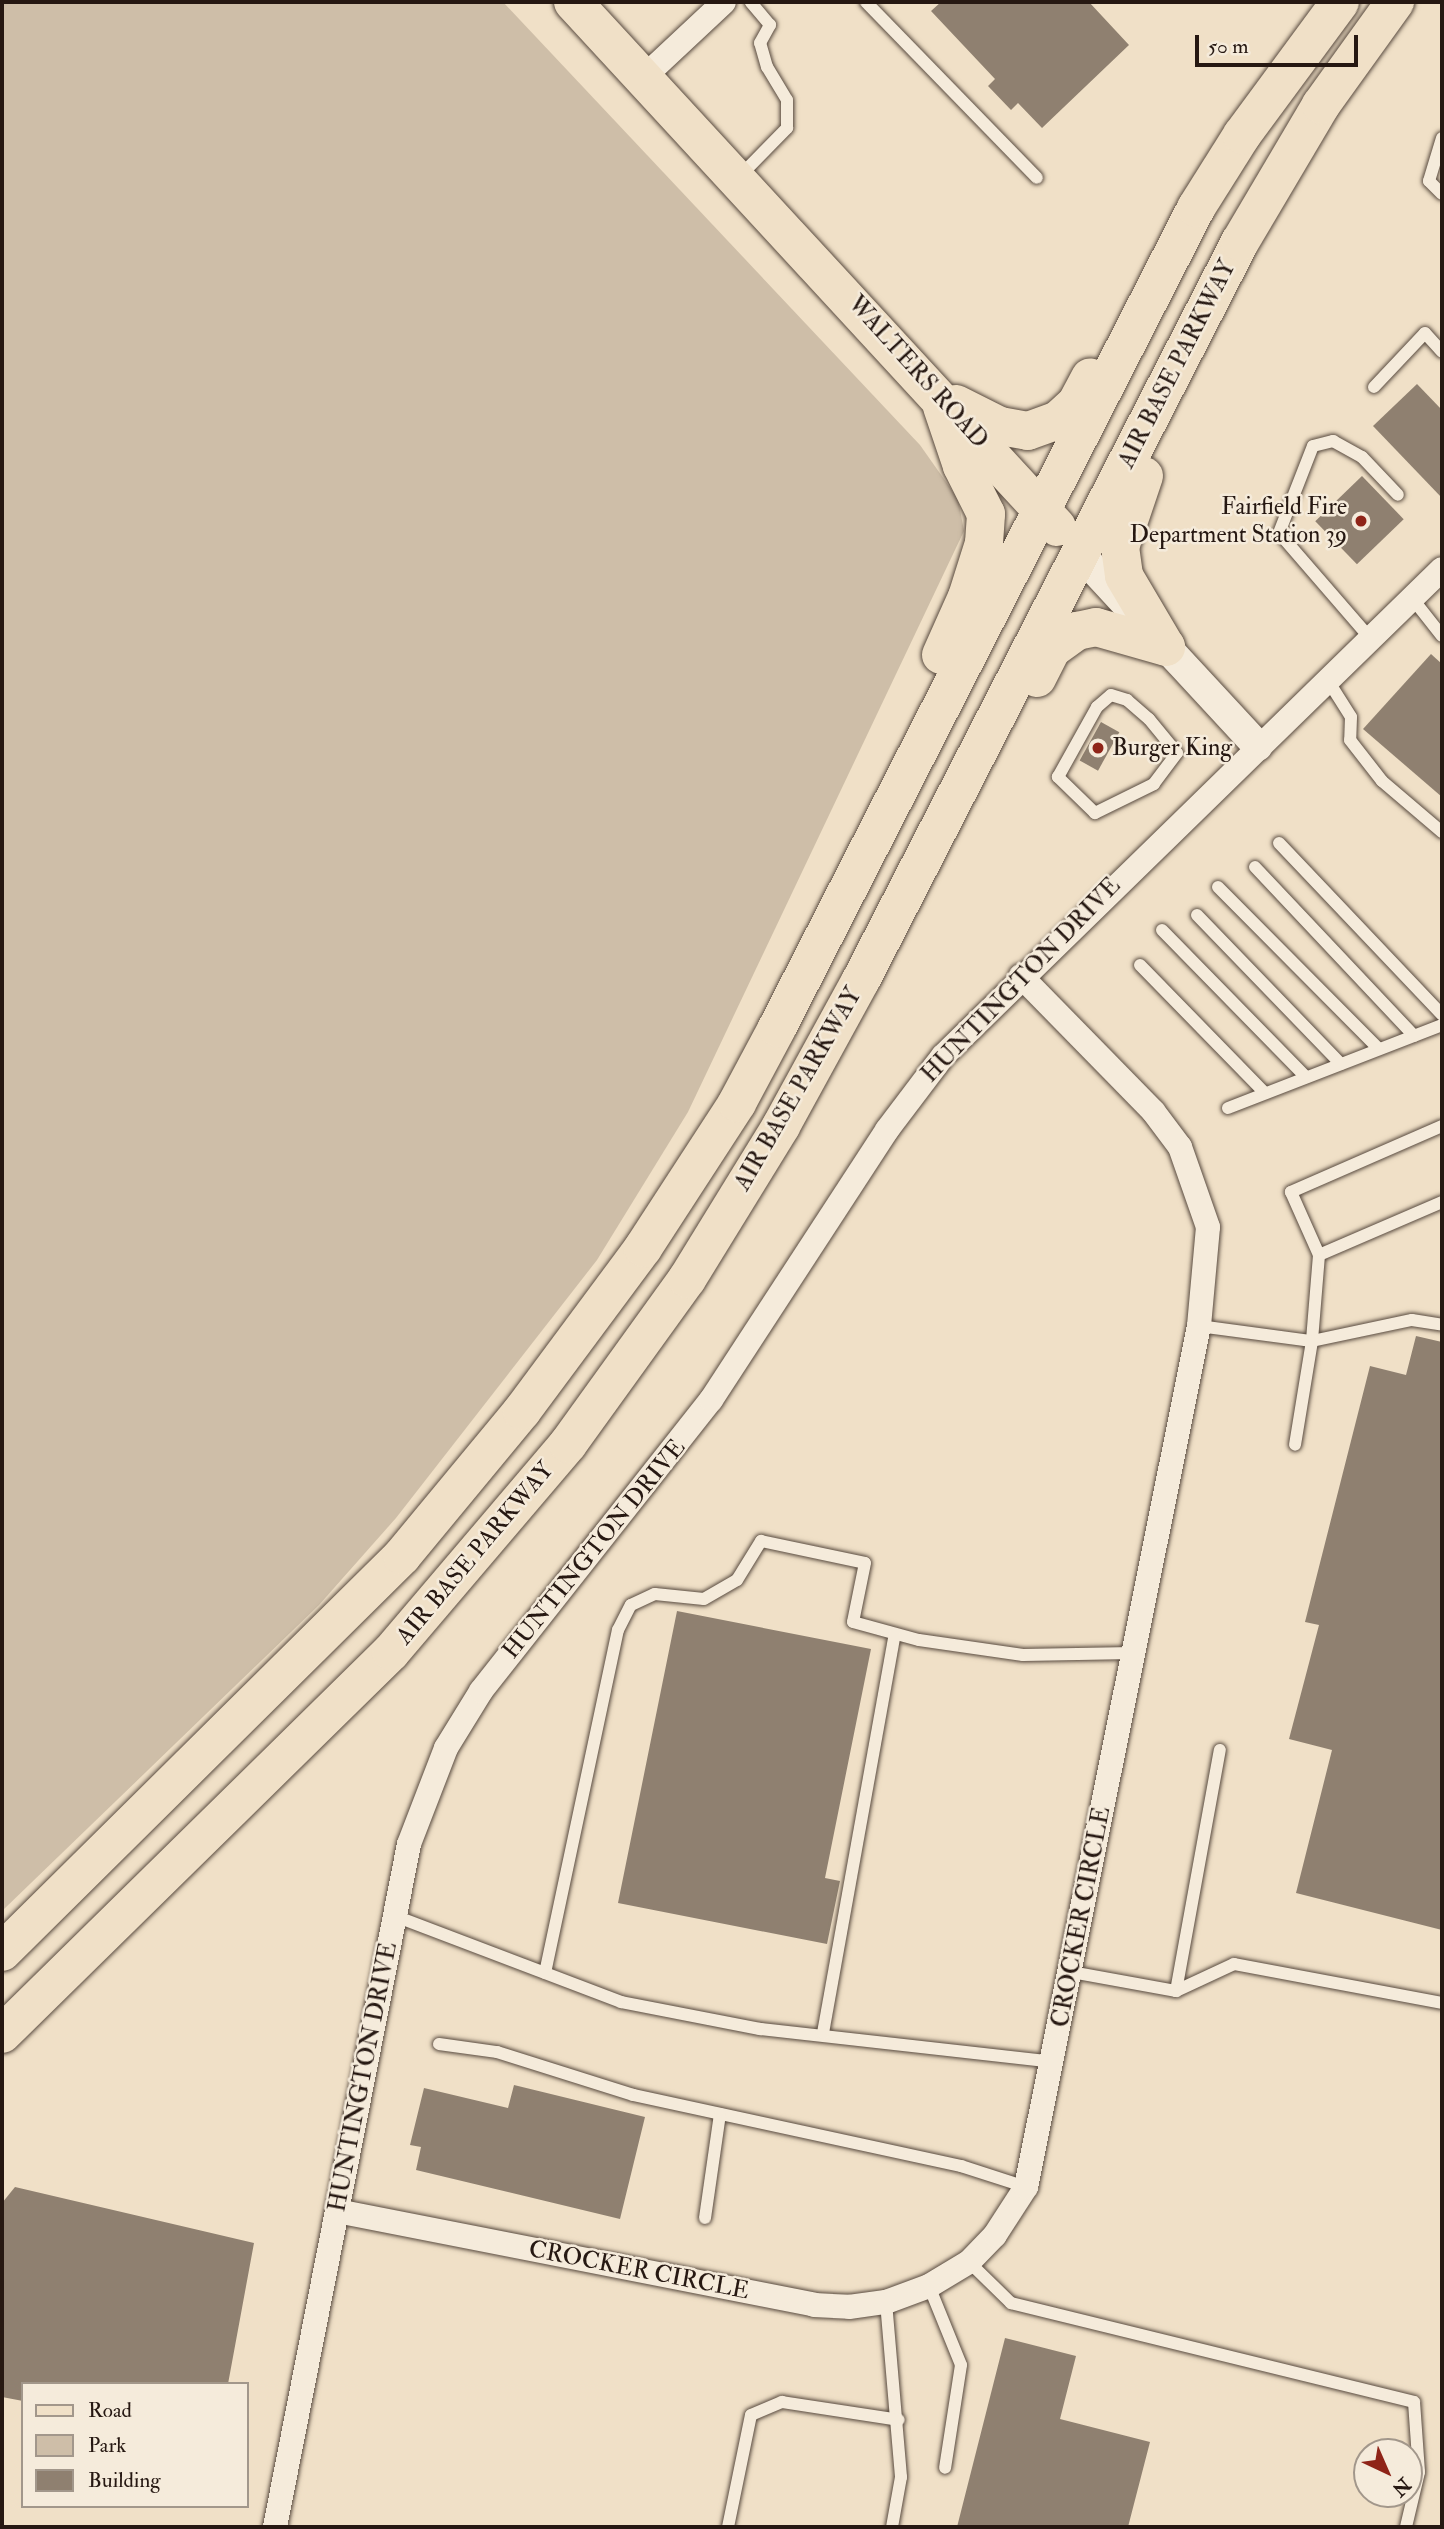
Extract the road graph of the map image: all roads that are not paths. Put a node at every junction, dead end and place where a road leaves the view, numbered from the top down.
1 (573, 2) edge
2 (724, 2) edge
3 (751, 2) edge
4 (866, 2) edge
5 (1340, 2) edge
6 (1395, 2) edge
7 (645, 76) junction
8 (1442, 138) edge
9 (739, 177) junction
10 (1037, 178) dead end
11 (1442, 194) edge
12 (1196, 208) junction
13 (1442, 352) edge
14 (1181, 354) junction
15 (1374, 387) dead end
16 (939, 395) junction
17 (1398, 495) dead end
18 (1043, 511) junction
19 (1079, 553) junction
20 (1442, 569) edge
21 (1412, 598) junction
22 (1442, 636) edge
23 (1370, 638) junction
24 (1166, 648) junction
25 (1327, 679) junction
26 (1258, 746) junction
27 (1095, 813) joint
28 (1442, 832) edge
29 (1279, 843) dead end
30 (1255, 867) dead end
31 (1218, 887) dead end
32 (848, 892) junction
33 (901, 900) junction
34 (1197, 915) dead end
35 (1162, 930) dead end
36 (1140, 965) dead end
37 (1021, 976) junction
38 (1442, 1015) edge
39 (1442, 1025) edge
40 (1414, 1036) junction
41 (1379, 1049) junction
42 (1341, 1064) junction
43 (1306, 1077) junction
44 (1265, 1093) junction
45 (1228, 1108) dead end
46 (1442, 1126) edge
47 (1442, 1202) edge
48 (1319, 1255) junction
49 (1442, 1325) edge
50 (1199, 1326) junction
51 (1312, 1341) junction
52 (1294, 1445) dead end
53 (895, 1634) junction
54 (1132, 1653) junction
55 (1220, 1750) dead end
56 (394, 1916) junction
57 (2, 1952) edge
58 (1071, 1972) junction
59 (545, 1973) junction
60 (1176, 1991) junction
61 (1442, 2003) edge
62 (823, 2033) junction
63 (2, 2034) edge
64 (439, 2044) dead end
65 (1054, 2062) junction
66 (720, 2114) junction
67 (1026, 2187) junction
68 (337, 2211) junction
69 (705, 2218) dead end
70 (969, 2262) junction
71 (929, 2286) junction
72 (886, 2302) junction
73 (899, 2420) junction
74 (945, 2468) dead end
75 (275, 2527) edge
76 (728, 2527) edge
77 (892, 2527) edge
78 (1406, 2527) edge

1 - 7 main road, WALTERS ROAD
2 - 7 street
3 - 9 lane
4 - 10 lane
5 - 12 main road, AIR BASE PARKWAY
6 - 14 main road, AIR BASE PARKWAY
7 - 9 main road, WALTERS ROAD
8 - 11 lane
9 - 16 main road, WALTERS ROAD
12 - 16 main road
12 - 18 main road, AIR BASE PARKWAY
13 - 15 lane
14 - 19 main road, AIR BASE PARKWAY
14 - 24 main road
16 - 18 main road, WALTERS ROAD
16 - 32 main road
17 - 23 lane
18 - 19 main road, WALTERS ROAD
18 - 32 main road, AIR BASE PARKWAY
19 - 24 street, WALTERS ROAD
19 - 33 main road, AIR BASE PARKWAY
20 - 21 street, HUNTINGTON DRIVE
21 - 22 lane
21 - 23 street, HUNTINGTON DRIVE
23 - 25 street, HUNTINGTON DRIVE
24 - 26 street, WALTERS ROAD
24 - 33 main road
25 - 26 street, HUNTINGTON DRIVE
25 - 28 lane
26 - 37 street, HUNTINGTON DRIVE
27 - 27 lane
29 - 38 lane
30 - 40 lane
31 - 41 lane
32 - 57 main road, AIR BASE PARKWAY
33 - 63 main road, AIR BASE PARKWAY
34 - 42 lane
35 - 43 lane
36 - 44 lane
37 - 50 street, CROCKER CIRCLE
37 - 56 street, HUNTINGTON DRIVE
39 - 40 lane
40 - 41 lane
41 - 42 lane
42 - 43 lane
43 - 44 lane
44 - 45 lane
46 - 48 lane
47 - 48 lane
48 - 51 lane
49 - 51 lane
50 - 51 lane
50 - 54 street, CROCKER CIRCLE
51 - 52 lane
53 - 54 lane
53 - 59 lane
53 - 62 lane
54 - 58 street, CROCKER CIRCLE
55 - 60 lane
56 - 59 lane
56 - 68 street, HUNTINGTON DRIVE
58 - 60 lane
58 - 65 street, CROCKER CIRCLE
59 - 62 lane
60 - 61 lane
62 - 65 lane
64 - 66 lane
65 - 67 street, CROCKER CIRCLE
66 - 67 lane
66 - 69 lane
67 - 70 street, CROCKER CIRCLE
68 - 72 street, CROCKER CIRCLE
68 - 75 street, HUNTINGTON DRIVE
70 - 71 street, CROCKER CIRCLE
70 - 78 lane
71 - 72 street, CROCKER CIRCLE
71 - 74 lane
72 - 73 lane
73 - 76 lane
73 - 77 lane

